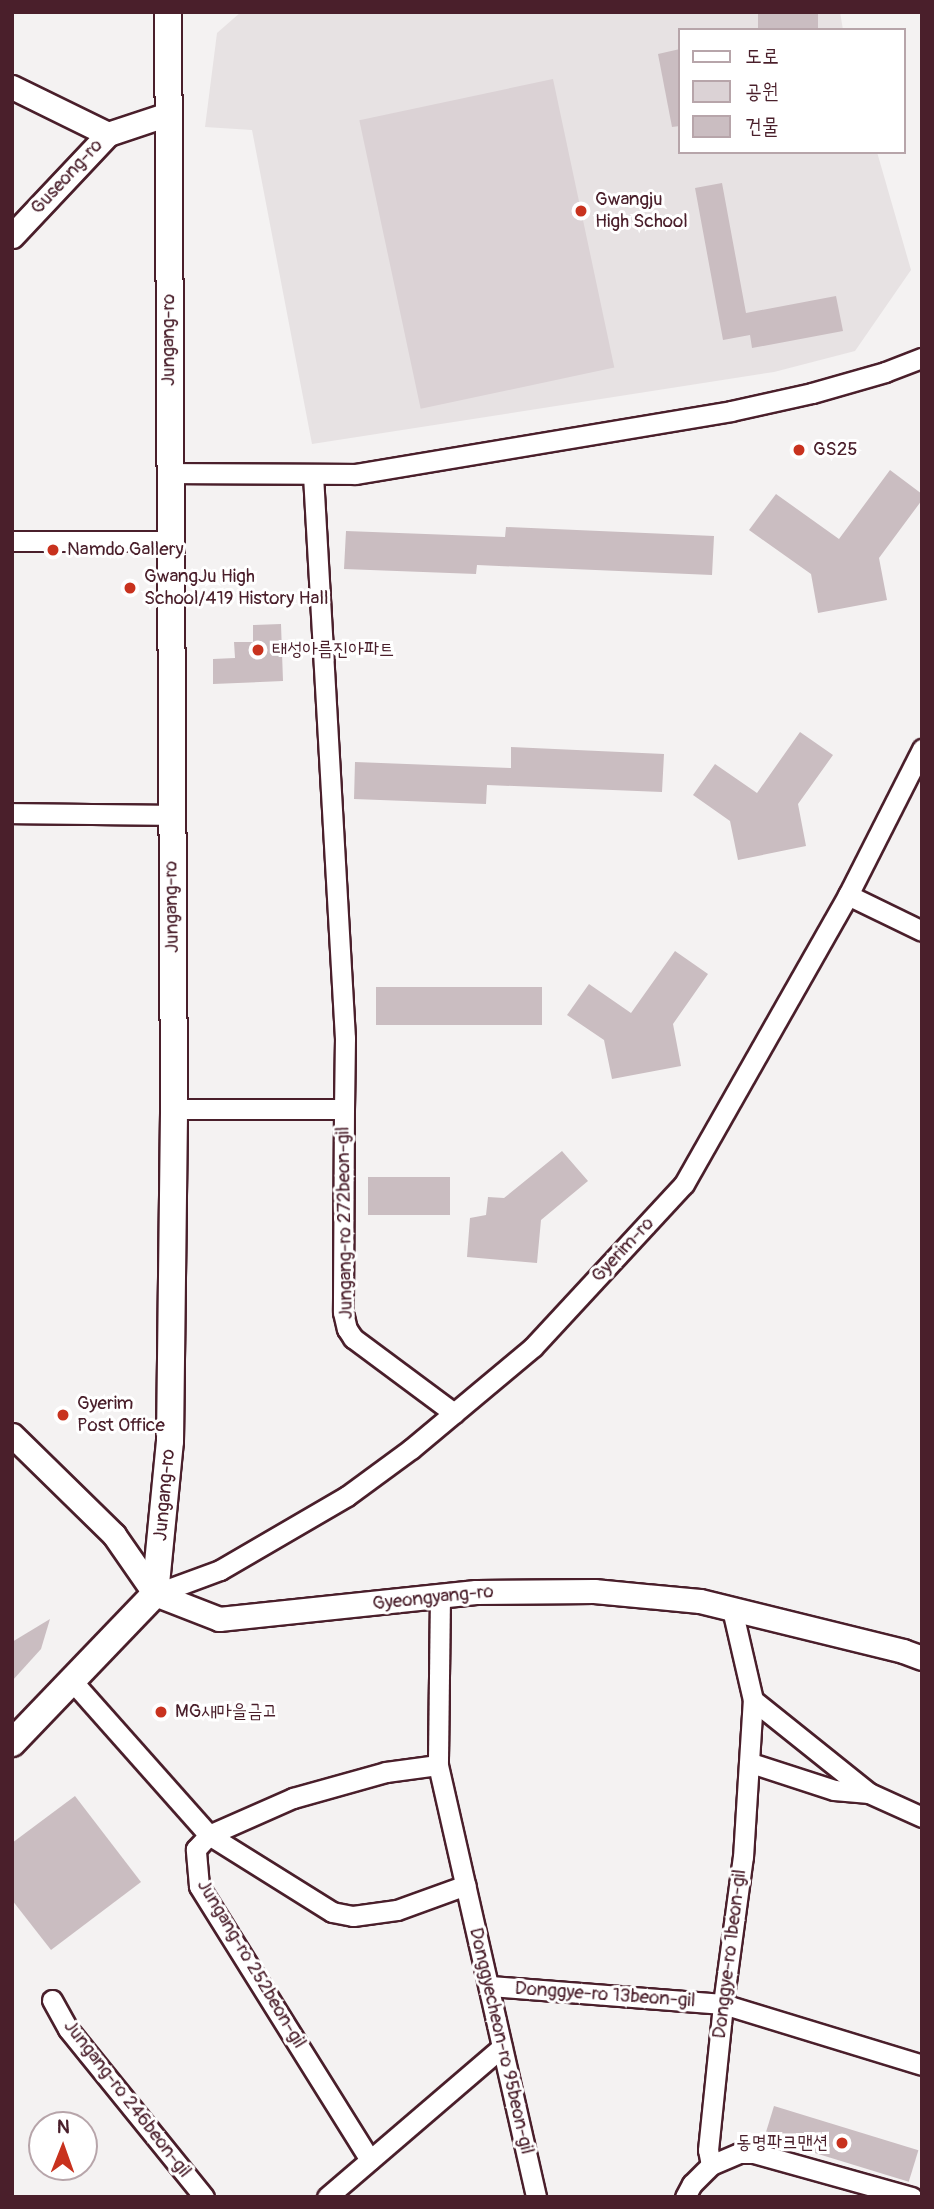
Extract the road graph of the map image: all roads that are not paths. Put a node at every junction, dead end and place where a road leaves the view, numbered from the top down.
1 (168, 12) edge
2 (12, 87) edge
3 (168, 114) junction
4 (108, 134) junction
5 (12, 236) edge
6 (922, 358) edge
7 (169, 473) junction
8 (313, 475) junction
9 (12, 541) edge
10 (169, 541) junction
11 (922, 749) edge
12 (12, 813) edge
13 (171, 815) junction
14 (848, 895) junction
15 (922, 931) edge
16 (344, 1108) junction
17 (174, 1109) junction
18 (454, 1413) junction
19 (12, 1435) edge
20 (155, 1594) junction
21 (440, 1595) junction
22 (732, 1609) junction
23 (922, 1658) edge
24 (72, 1682) junction
25 (753, 1700) junction
26 (12, 1743) edge
27 (751, 1763) junction
28 (438, 1765) junction
29 (869, 1793) junction
30 (922, 1817) edge
31 (209, 1835) junction
32 (466, 1885) junction
33 (490, 1986) junction
34 (51, 2000) dead end
35 (723, 2004) junction
36 (502, 2047) junction
37 (922, 2065) edge
38 (370, 2160) junction
39 (711, 2165) junction
40 (204, 2197) edge
41 (327, 2197) edge
42 (536, 2197) edge
43 (685, 2197) edge
44 (912, 2197) edge

1 - 3 main road, Jungang-ro
2 - 4 street
3 - 4 street, Guseong-ro
3 - 7 main road, Jungang-ro
4 - 5 street, Guseong-ro
6 - 8 street
7 - 8 street
7 - 10 main road, Jungang-ro
8 - 16 street
9 - 10 street
10 - 13 main road, Jungang-ro
11 - 14 street, Gyerim-ro
12 - 13 street
13 - 17 main road, Jungang-ro
14 - 15 street
14 - 18 street, Gyerim-ro
16 - 17 street, Jungang-ro 272beon-gil
16 - 18 street, Jungang-ro 272beon-gil
17 - 20 main road, Jungang-ro
18 - 20 street, Gyerim-ro
19 - 20 street
20 - 21 street, Gyeongyang-ro
20 - 24 main road
21 - 22 street, Gyeongyang-ro
21 - 28 street, Donggyecheon-ro 95beon-gil
22 - 23 street, Gyeongyang-ro
22 - 25 street, Donggye-ro 1beon-gil
24 - 26 main road
24 - 31 street
25 - 27 street, Donggye-ro 1beon-gil
25 - 29 street
27 - 29 street
27 - 35 street, Donggye-ro 1beon-gil
28 - 31 street
28 - 32 street, Donggyecheon-ro 95beon-gil
29 - 30 street
31 - 32 street
31 - 38 street, Jungang-ro 252beon-gil
32 - 33 street, Donggyecheon-ro 95beon-gil
33 - 35 street, Donggye-ro 13beon-gil
33 - 36 street, Donggyecheon-ro 95beon-gil
34 - 40 street, Jungang-ro 246beon-gil
35 - 37 street, Donggye-ro 13beon-gil
35 - 39 street, Donggye-ro 1beon-gil
36 - 38 street
36 - 42 street, Donggyecheon-ro 95beon-gil
38 - 41 street
39 - 43 street
39 - 44 street

